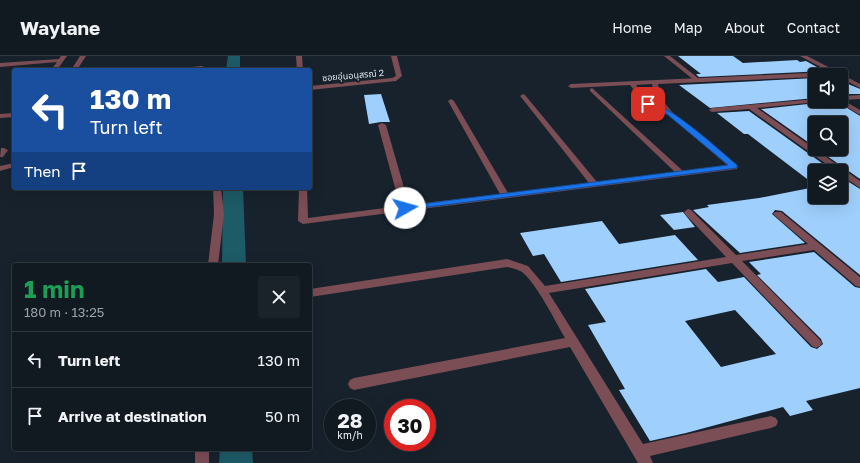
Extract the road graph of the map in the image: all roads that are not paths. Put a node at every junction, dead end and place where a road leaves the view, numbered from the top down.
1 (29, 56) edge
2 (83, 56) edge
3 (299, 56) edge
4 (394, 56) edge
5 (667, 56) edge
6 (803, 56) edge
7 (62, 58) edge
8 (23, 64) junction
9 (0, 65) edge
10 (55, 68) edge
11 (75, 68) edge
12 (300, 68) edge
13 (826, 68) edge
14 (808, 76) edge
15 (696, 79) junction
16 (848, 80) edge
17 (655, 82) junction
18 (631, 83) junction
19 (571, 86) dead end
20 (860, 86) edge
21 (312, 88) edge
22 (592, 90) dead end
23 (523, 96) dead end
24 (860, 97) edge
25 (848, 98) edge
26 (451, 101) dead end
27 (808, 102) edge
28 (750, 106) junction
29 (848, 106) edge
30 (712, 110) dead end
31 (670, 113) junction
32 (860, 113) edge
33 (12, 115) edge
34 (0, 116) edge
35 (382, 125) dead end
36 (831, 164) edge
37 (12, 166) edge
38 (0, 169) edge
39 (681, 173) junction
40 (848, 176) edge
41 (595, 184) junction
42 (860, 185) edge
43 (216, 190) edge
44 (303, 190) edge
45 (505, 196) junction
46 (405, 208) junction
47 (688, 212) dead end
48 (778, 214) dead end
49 (816, 246) junction
50 (734, 260) junction
51 (213, 263) edge
52 (860, 283) edge
53 (542, 290) junction
54 (312, 293) edge
55 (572, 342) junction
56 (816, 343) dead end
57 (354, 384) dead end
58 (771, 422) dead end
59 (202, 451) edge
60 (642, 457) edge
61 (202, 463) edge

1 - 8 lane
2 - 11 street
3 - 12 street
4 - 21 street, ซอยอุ่นอนุสรณ์ 2
5 - 15 lane
6 - 13 street
7 - 8 lane
7 - 10 lane
8 - 9 lane
14 - 15 street
15 - 17 street
16 - 20 street
17 - 18 street
17 - 31 street
18 - 19 street
18 - 31 street
22 - 39 street
23 - 41 street
24 - 25 street
26 - 45 street
27 - 28 street
28 - 30 street
28 - 36 street
29 - 32 street
31 - 39 street
33 - 34 street
35 - 46 street
37 - 38 street
39 - 41 street
40 - 42 street
41 - 45 street
43 - 51 street
44 - 46 street
45 - 46 street
47 - 50 street
48 - 49 street
49 - 50 street
49 - 52 street
50 - 53 street
50 - 56 street
53 - 54 street
53 - 55 street
55 - 57 street
55 - 60 street
58 - 60 street
59 - 61 street

